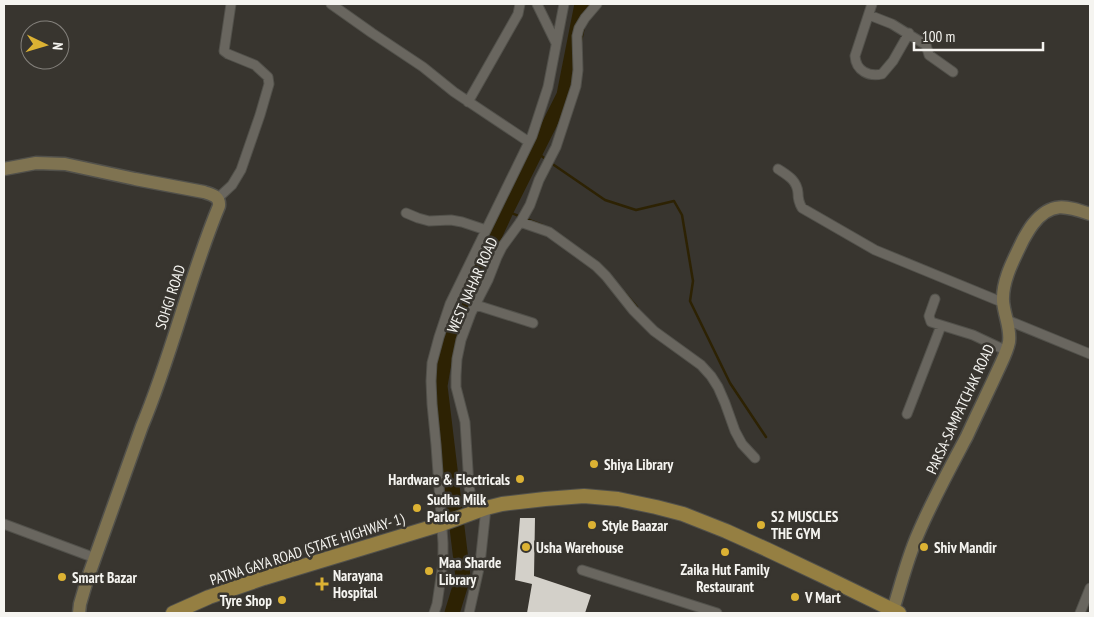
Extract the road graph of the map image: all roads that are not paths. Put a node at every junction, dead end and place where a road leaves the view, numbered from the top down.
1 (231, 4) edge
2 (331, 4) edge
3 (520, 4) edge
4 (537, 4) edge
5 (564, 4) edge
6 (597, 4) edge
7 (872, 4) edge
8 (869, 15) junction
9 (909, 34) junction
10 (556, 43) junction
11 (953, 72) dead end
12 (468, 102) junction
13 (529, 142) junction
14 (4, 169) edge
15 (778, 169) dead end
16 (218, 198) junction
17 (406, 212) dead end
18 (1090, 214) edge
19 (520, 221) junction
20 (486, 230) junction
21 (935, 299) dead end
22 (1004, 303) junction
23 (476, 305) junction
24 (1007, 320) junction
25 (533, 323) dead end
26 (941, 326) junction
27 (1007, 351) junction
28 (1090, 354) edge
29 (907, 414) dead end
30 (755, 458) dead end
31 (476, 512) junction
32 (447, 522) junction
33 (4, 524) edge
34 (95, 558) junction
35 (582, 570) dead end
36 (1090, 588) edge
37 (891, 611) edge
38 (79, 613) edge
39 (173, 613) edge
40 (434, 613) edge
41 (469, 613) edge
42 (717, 613) edge
43 (1080, 613) edge

1 - 16 street
2 - 12 street
3 - 12 street
4 - 10 street
5 - 10 street
6 - 19 street, WEST NAHAR ROAD
7 - 8 street
8 - 9 street
8 - 9 street
9 - 11 street
10 - 13 street
12 - 13 street
13 - 20 street
14 - 16 street
15 - 22 street
16 - 34 street, SOHGI ROAD
17 - 20 street
18 - 22 street, PARSA-SAMPATCHAK ROAD
19 - 23 street, WEST NAHAR ROAD
19 - 30 street
20 - 32 street
21 - 26 street
22 - 24 street, PARSA-SAMPATCHAK ROAD
23 - 25 street
23 - 31 street, WEST NAHAR ROAD
24 - 27 street, PARSA-SAMPATCHAK ROAD
24 - 28 street
26 - 27 street
26 - 29 street
27 - 37 street, PARSA-SAMPATCHAK ROAD
31 - 32 main road, PATNA GAYA ROAD (STATE HIGHWAY- 1)
31 - 37 main road, PATNA GAYA ROAD (STATE HIGHWAY- 1)
31 - 41 street, WEST NAHAR ROAD
32 - 39 main road, PATNA GAYA ROAD (STATE HIGHWAY- 1)
32 - 40 street
33 - 34 street
34 - 38 street, SOHGI ROAD
35 - 42 street
36 - 43 street

